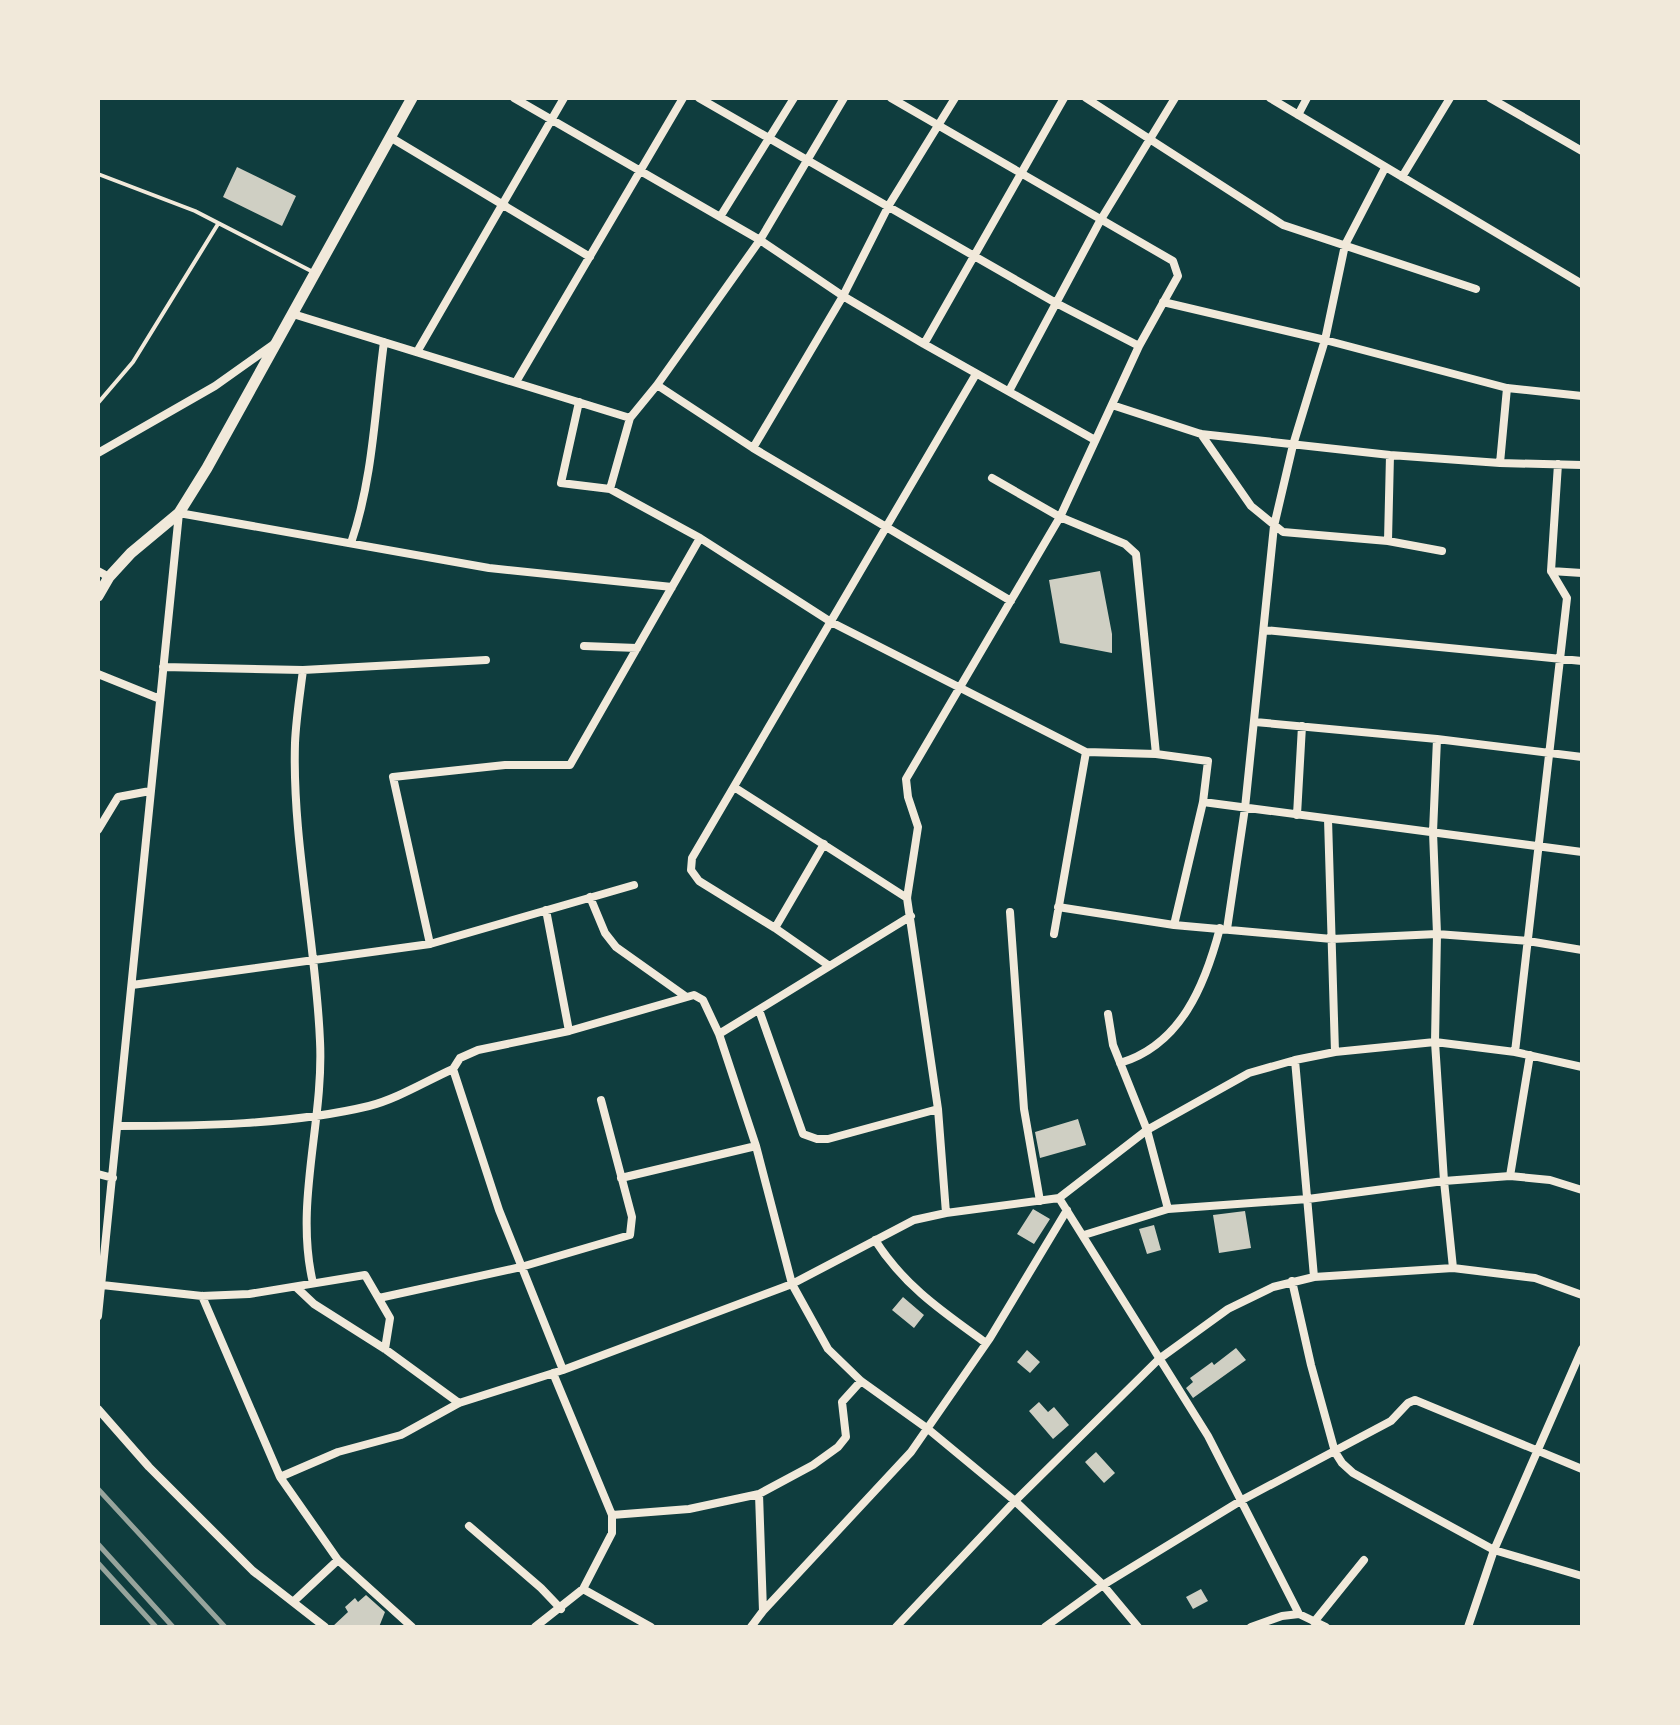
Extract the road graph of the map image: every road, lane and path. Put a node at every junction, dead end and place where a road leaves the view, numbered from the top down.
1 (412, 98) edge
2 (514, 98) edge
3 (564, 98) edge
4 (683, 98) edge
5 (699, 98) edge
6 (794, 98) edge
7 (844, 98) edge
8 (891, 98) edge
9 (955, 98) edge
10 (1064, 98) edge
11 (1086, 98) edge
12 (1175, 98) edge
13 (1270, 98) edge
14 (1307, 98) edge
15 (1450, 98) edge
16 (1490, 98) edge
17 (1298, 115) junction
18 (551, 119) junction
19 (938, 125) junction
20 (390, 137) junction
21 (770, 138) junction
22 (1151, 140) junction
23 (1582, 151) edge
24 (808, 159) junction
25 (1385, 168) junction
26 (640, 171) junction
27 (1019, 173) junction
28 (98, 174) edge
29 (1402, 177) junction
30 (502, 204) junction
31 (889, 205) junction
32 (720, 217) junction
33 (1100, 221) junction
34 (218, 224) junction
35 (760, 240) junction
36 (1345, 245) junction
37 (974, 254) junction
38 (590, 257) junction
39 (315, 273) junction
40 (1582, 284) edge
41 (1476, 289) dead end
42 (843, 296) junction
43 (1163, 302) junction
44 (1056, 303) junction
45 (293, 314) junction
46 (1325, 340) junction
47 (278, 341) junction
48 (384, 342) junction
49 (924, 344) junction
50 (1139, 346) junction
51 (417, 352) junction
52 (976, 374) junction
53 (516, 382) junction
54 (657, 385) junction
55 (1507, 388) junction
56 (1009, 391) junction
57 (1582, 396) edge
58 (579, 402) junction
59 (98, 403) edge
60 (1112, 405) junction
61 (630, 418) junction
62 (1201, 434) junction
63 (1095, 440) junction
64 (1293, 445) junction
65 (753, 448) junction
66 (98, 453) edge
67 (1390, 455) junction
68 (1500, 463) junction
69 (1558, 464) junction
70 (1582, 465) edge
71 (992, 478) dead end
72 (610, 489) junction
73 (179, 513) junction
74 (1060, 517) junction
75 (887, 525) junction
76 (1274, 526) junction
77 (700, 538) junction
78 (1388, 541) junction
79 (351, 543) junction
80 (1442, 551) dead end
81 (1551, 571) junction
82 (1582, 573) edge
83 (104, 574) edge
84 (672, 587) junction
85 (98, 596) edge
86 (1011, 601) junction
87 (831, 622) junction
88 (1264, 630) junction
89 (584, 646) dead end
90 (637, 648) junction
91 (1560, 659) junction
92 (486, 660) dead end
93 (1582, 661) edge
94 (163, 667) junction
95 (303, 670) junction
96 (98, 674) edge
97 (959, 688) junction
98 (160, 699) junction
99 (1255, 722) junction
100 (1302, 726) junction
101 (1437, 739) junction
102 (1086, 752) junction
103 (1549, 753) junction
104 (1156, 754) junction
105 (1582, 757) edge
106 (734, 787) junction
107 (150, 791) junction
108 (1203, 802) junction
109 (1245, 808) junction
110 (1297, 815) junction
111 (1328, 819) junction
112 (98, 830) edge
113 (1433, 832) junction
114 (824, 844) junction
115 (1539, 846) junction
116 (1582, 852) edge
117 (634, 885) dead end
118 (590, 897) junction
119 (907, 898) junction
120 (1058, 907) junction
121 (546, 910) junction
122 (1010, 912) dead end
123 (911, 916) junction
124 (1174, 925) junction
125 (775, 928) junction
126 (1223, 928) junction
127 (1054, 934) dead end
128 (1437, 934) junction
129 (1332, 939) junction
130 (1528, 941) junction
131 (430, 944) junction
132 (1582, 950) edge
133 (313, 960) junction
134 (828, 965) junction
135 (132, 985) junction
136 (685, 996) junction
137 (759, 1010) junction
138 (1108, 1014) dead end
139 (569, 1031) junction
140 (719, 1034) junction
141 (1435, 1042) junction
142 (1335, 1052) junction
143 (1515, 1052) junction
144 (1530, 1055) junction
145 (1295, 1060) junction
146 (1120, 1063) junction
147 (1582, 1067) edge
148 (453, 1069) junction
149 (601, 1100) dead end
150 (938, 1109) junction
151 (317, 1115) junction
152 (118, 1126) junction
153 (1147, 1130) junction
154 (756, 1146) junction
155 (98, 1174) edge
156 (1510, 1176) junction
157 (113, 1178) junction
158 (621, 1178) junction
159 (1444, 1181) junction
160 (1582, 1190) edge
161 (1059, 1198) junction
162 (1308, 1199) junction
163 (1040, 1201) junction
164 (1168, 1209) junction
165 (1067, 1210) junction
166 (946, 1213) junction
167 (1084, 1235) junction
168 (875, 1240) junction
169 (521, 1267) junction
170 (1453, 1268) junction
171 (1314, 1277) junction
172 (1292, 1281) junction
173 (313, 1283) junction
174 (792, 1284) junction
175 (102, 1285) junction
176 (296, 1287) junction
177 (1582, 1295) edge
178 (202, 1296) junction
179 (379, 1298) junction
180 (98, 1316) edge
181 (986, 1343) junction
182 (385, 1349) junction
183 (1582, 1349) edge
184 (1159, 1359) junction
185 (1579, 1365) edge
186 (558, 1371) junction
187 (861, 1381) junction
188 (459, 1403) junction
189 (98, 1409) edge
190 (928, 1429) junction
191 (1335, 1452) junction
192 (1538, 1452) junction
193 (1582, 1469) edge
194 (280, 1477) junction
195 (759, 1494) junction
196 (1242, 1500) junction
197 (1015, 1501) junction
198 (612, 1515) junction
199 (469, 1526) dead end
200 (1494, 1550) junction
201 (338, 1560) junction
202 (1364, 1560) dead end
203 (1582, 1576) edge
204 (1103, 1585) junction
205 (583, 1589) junction
206 (293, 1602) junction
207 (561, 1609) junction
208 (763, 1611) junction
209 (1299, 1614) junction
210 (1314, 1622) junction
211 (325, 1627) edge
212 (412, 1627) edge
213 (535, 1627) edge
214 (651, 1627) edge
215 (751, 1627) edge
216 (896, 1627) edge
217 (1045, 1627) edge
218 (1138, 1627) edge
219 (1251, 1627) edge
220 (1326, 1627) edge
221 (1468, 1627) edge

1 - 20 street
2 - 18 street
3 - 18 street
4 - 26 street
5 - 21 street
6 - 21 street
7 - 24 street
8 - 19 street
9 - 19 street
10 - 27 street
11 - 22 street
12 - 22 street
13 - 17 street
14 - 17 street
15 - 29 street
16 - 23 street
17 - 25 street
18 - 26 street
18 - 30 street
19 - 27 street
19 - 31 street
20 - 30 street
20 - 39 street
21 - 24 street
21 - 32 street
22 - 33 street
22 - 36 street
24 - 31 street
24 - 35 street
25 - 29 street
25 - 36 street
26 - 32 street
26 - 38 street
27 - 33 street
27 - 37 street
28 - 34 lane
29 - 40 street
30 - 38 street
30 - 51 street
31 - 37 street
31 - 42 street
32 - 35 street
33 - 43 street
33 - 44 street
34 - 39 lane
34 - 59 lane
35 - 42 street
35 - 54 street
36 - 41 street
36 - 46 street
37 - 44 street
37 - 49 street
38 - 53 street
39 - 45 street
42 - 49 street
42 - 65 street
43 - 46 street
43 - 50 street
44 - 50 street
44 - 56 street
45 - 47 street
45 - 48 street
46 - 55 street
46 - 64 street
47 - 66 street
47 - 73 street
48 - 51 street
48 - 79 street
49 - 52 street
50 - 60 street
51 - 53 street
52 - 56 street
52 - 75 street
53 - 58 street
54 - 61 street
54 - 65 street
55 - 57 street
55 - 68 street
56 - 63 street
58 - 61 street
58 - 72 street
60 - 62 street
60 - 63 street
61 - 72 street
62 - 64 street
62 - 76 street
63 - 74 street
64 - 67 street
64 - 76 street
65 - 75 street
67 - 68 street
67 - 78 street
68 - 69 street
69 - 70 street
69 - 81 street
71 - 74 street
72 - 77 street
73 - 79 street
73 - 83 street
73 - 94 street
74 - 86 street
74 - 104 street
75 - 86 street
75 - 87 street
76 - 78 street
76 - 88 street
77 - 84 street
77 - 87 street
78 - 80 street
79 - 84 street
81 - 82 street
81 - 91 street
83 - 85 street
84 - 90 street
86 - 97 street
87 - 97 street
87 - 106 street
88 - 91 street
88 - 99 street
89 - 90 street
90 - 131 street
91 - 93 street
91 - 103 street
92 - 95 street
94 - 95 street
94 - 98 street
95 - 133 street
96 - 98 street
97 - 102 street
97 - 119 street
98 - 107 street
99 - 100 street
99 - 109 street
100 - 101 street
100 - 110 street
101 - 103 street
101 - 113 street
102 - 104 street
102 - 120 street
103 - 105 street
103 - 115 street
104 - 108 street
106 - 114 street
106 - 125 street
107 - 112 street
107 - 135 street
108 - 109 street
108 - 124 street
109 - 110 street
109 - 126 street
110 - 111 street
111 - 113 street
111 - 129 street
113 - 115 street
113 - 128 street
114 - 119 street
114 - 125 street
115 - 116 street
115 - 130 street
117 - 118 street
118 - 121 street
118 - 136 street
119 - 123 street
120 - 124 street
120 - 127 street
121 - 131 street
121 - 139 street
122 - 163 street
123 - 134 street
123 - 150 street
124 - 126 street
125 - 134 street
126 - 129 street
126 - 146 street
128 - 129 street
128 - 130 street
128 - 141 street
129 - 142 street
130 - 132 street
130 - 143 street
131 - 133 street
133 - 135 street
133 - 151 street
134 - 137 street
135 - 152 street
136 - 139 street
136 - 140 street
137 - 140 street
137 - 150 street
138 - 146 street
139 - 148 street
140 - 154 street
141 - 142 street
141 - 143 street
141 - 159 street
142 - 145 street
143 - 144 street
144 - 147 street
144 - 156 street
145 - 153 street
145 - 162 street
146 - 153 street
148 - 151 street
148 - 169 street
149 - 158 street
150 - 166 street
151 - 152 street
151 - 173 street
152 - 157 street
153 - 161 street
153 - 164 street
154 - 158 street
154 - 174 street
155 - 157 street
156 - 159 street
156 - 160 street
157 - 175 street
158 - 169 street
159 - 162 street
159 - 170 street
161 - 163 street
161 - 165 street
162 - 164 street
162 - 171 street
163 - 166 street
164 - 167 street
165 - 167 street
165 - 181 street
166 - 168 street
167 - 184 street
168 - 174 street
168 - 181 street
169 - 179 street
169 - 186 street
170 - 171 street
170 - 177 street
171 - 172 street
172 - 184 street
172 - 191 street
173 - 176 street
173 - 179 street
174 - 186 street
174 - 187 street
175 - 178 street
175 - 180 street
176 - 178 street
176 - 182 street
178 - 194 street
179 - 182 street
181 - 190 street
182 - 188 street
183 - 185 street
184 - 196 street
184 - 197 street
185 - 192 street
186 - 188 street
186 - 198 street
187 - 190 street
187 - 195 street
188 - 194 street
189 - 206 street
190 - 197 street
190 - 208 street
191 - 192 street
191 - 196 street
191 - 200 street
192 - 193 street
192 - 200 street
194 - 201 street
195 - 198 street
195 - 208 street
196 - 204 street
196 - 209 street
197 - 204 street
197 - 216 street
198 - 205 street
199 - 207 street
200 - 203 street
200 - 221 street
201 - 206 street
201 - 212 street
202 - 210 street
204 - 217 street
204 - 218 street
205 - 207 street
205 - 214 street
206 - 211 street
207 - 213 street
208 - 215 street
209 - 210 street
209 - 219 street
210 - 220 street

